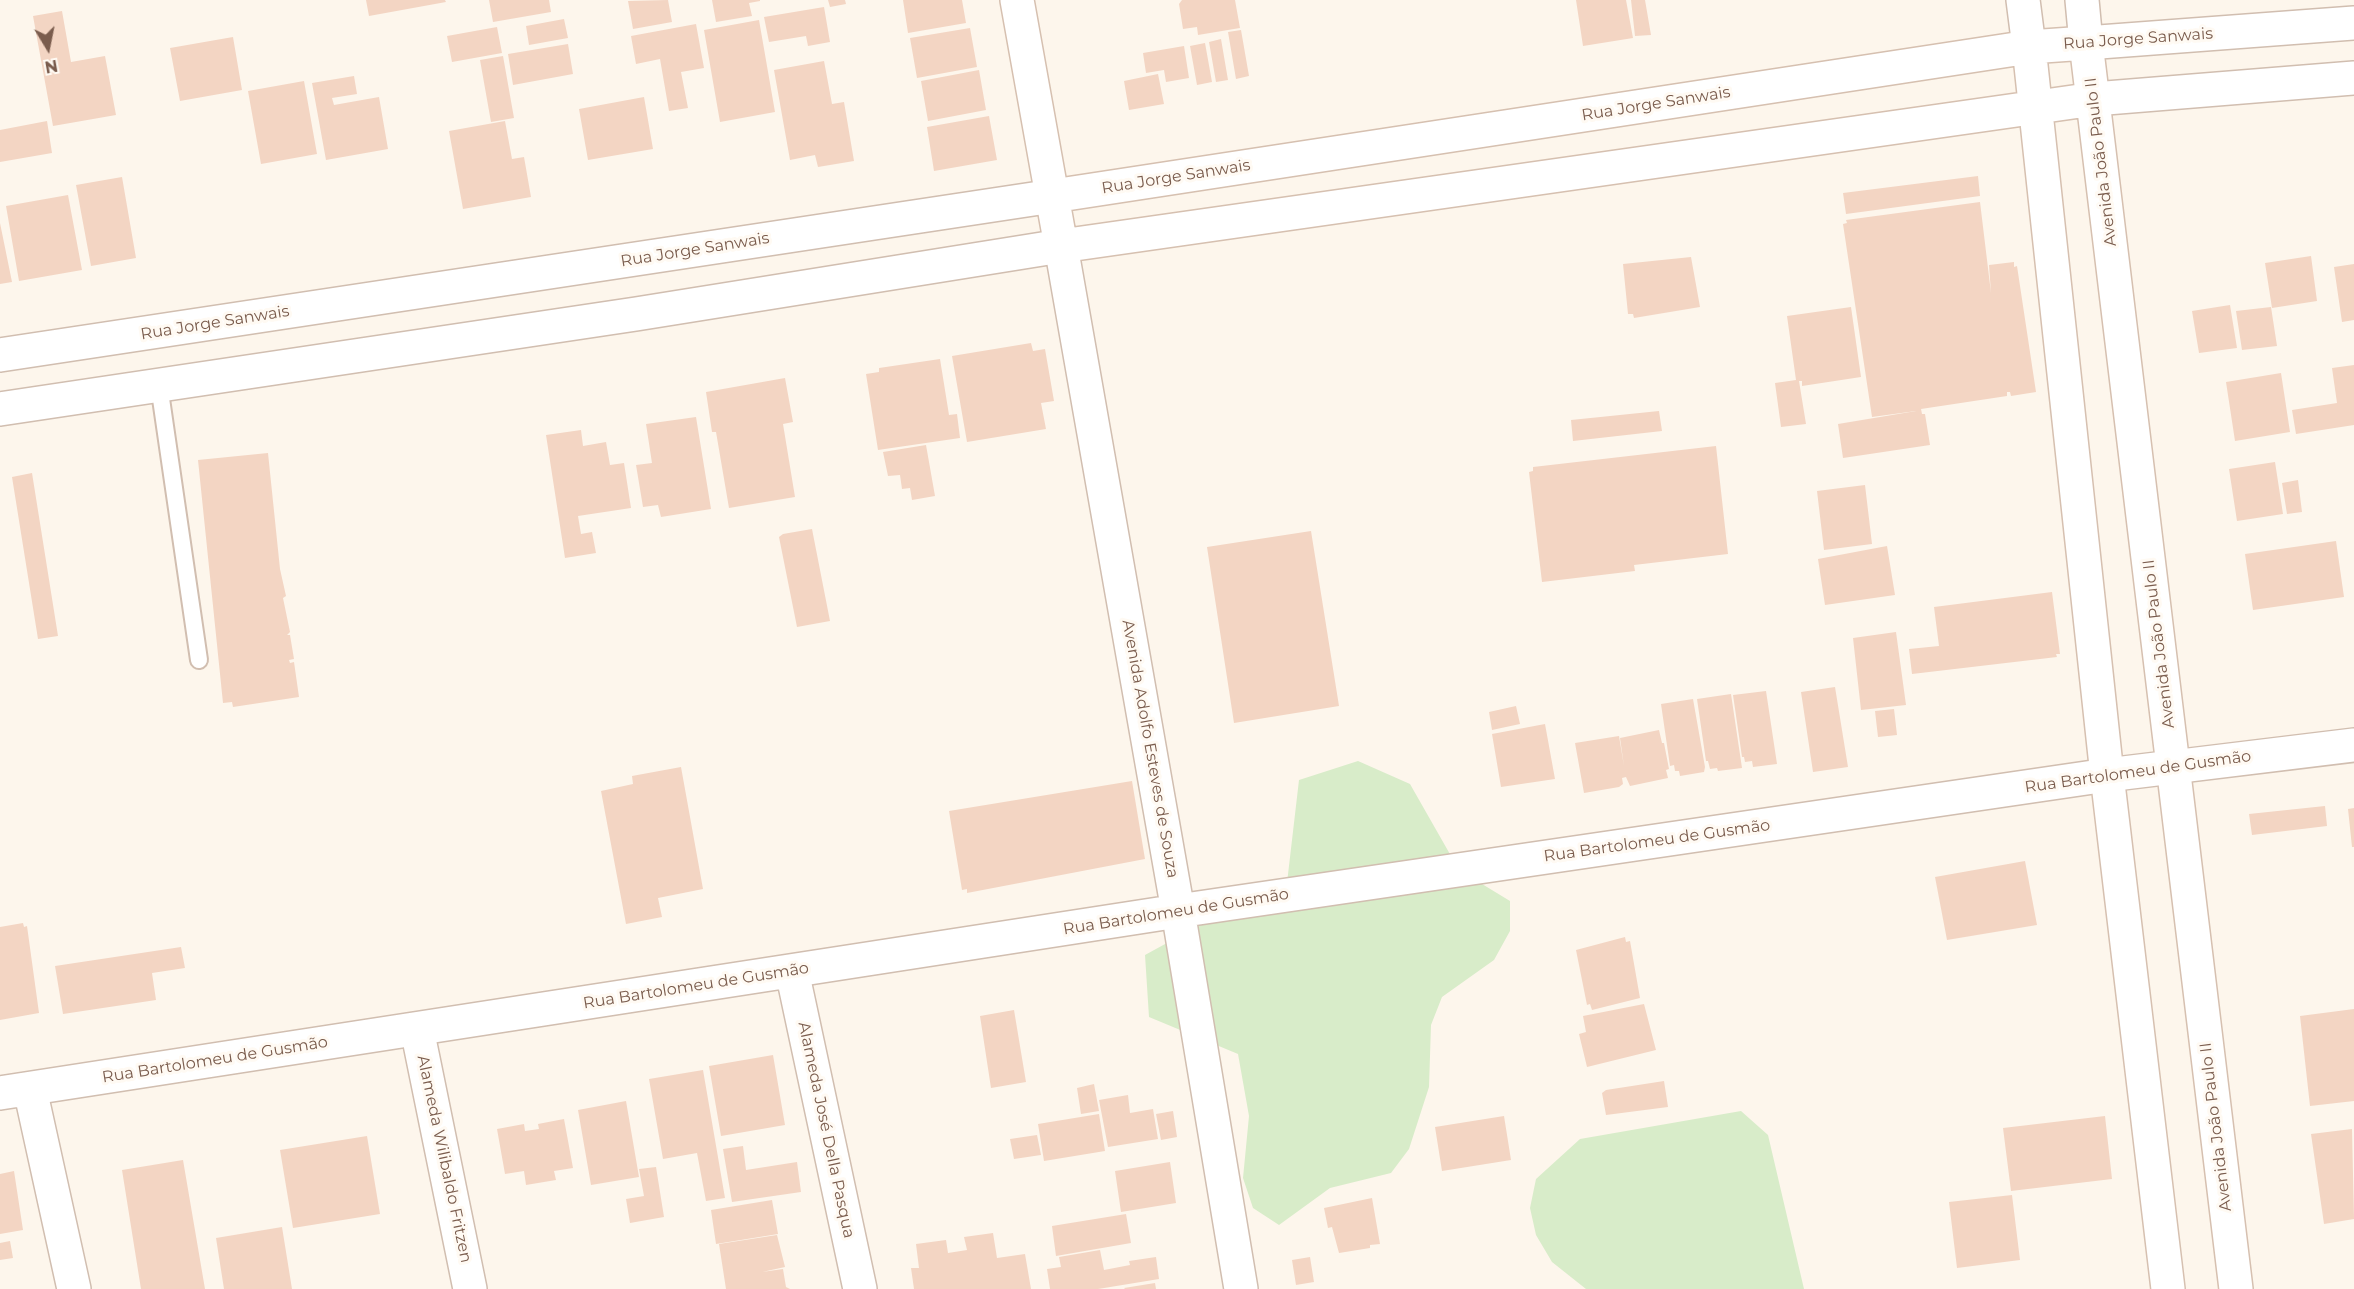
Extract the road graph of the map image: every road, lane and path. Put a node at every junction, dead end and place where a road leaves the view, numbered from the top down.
1 (1017, 0) edge
2 (2023, 0) edge
3 (2082, 0) edge
4 (2354, 23) edge
5 (2086, 43) junction
6 (2029, 47) junction
7 (2354, 78) edge
8 (2094, 99) junction
9 (2037, 105) junction
10 (1053, 196) junction
11 (1061, 246) junction
12 (0, 355) edge
13 (159, 385) junction
14 (0, 409) edge
15 (199, 660) dead end
16 (2354, 745) edge
17 (2174, 765) junction
18 (2108, 775) junction
19 (1178, 911) junction
20 (792, 971) junction
21 (417, 1029) junction
22 (15, 1091) edge
23 (74, 1289) edge
24 (470, 1289) edge
25 (860, 1289) edge
26 (1241, 1289) edge
27 (2168, 1289) edge
28 (2236, 1289) edge

1 - 10 street, Avenida Adolfo Esteves de Souza
2 - 6 street
3 - 5 street, Avenida João Paulo II
4 - 5 street, Rua Jorge Sanwais
5 - 6 street, Rua Jorge Sanwais
5 - 8 street, Avenida João Paulo II
6 - 9 street
6 - 10 street, Rua Jorge Sanwais
7 - 8 street
8 - 9 street
8 - 17 street, Avenida João Paulo II
9 - 11 street
9 - 18 street
10 - 11 street, Avenida Adolfo Esteves de Souza
10 - 12 street, Rua Jorge Sanwais
11 - 13 street
11 - 19 street, Avenida Adolfo Esteves de Souza
13 - 14 street
13 - 15 lane
16 - 17 street, Rua Bartolomeu de Gusmão
17 - 18 street, Rua Bartolomeu de Gusmão
17 - 28 street, Avenida João Paulo II
18 - 19 street, Rua Bartolomeu de Gusmão
18 - 27 street
19 - 20 street, Rua Bartolomeu de Gusmão
19 - 26 street, Avenida Adolfo Esteves de Souza
20 - 21 street, Rua Bartolomeu de Gusmão
20 - 25 street, Alameda José Della Pasqua
21 - 22 street, Rua Bartolomeu de Gusmão
21 - 24 street, Alameda Wilibaldo Fritzen
22 - 23 street

